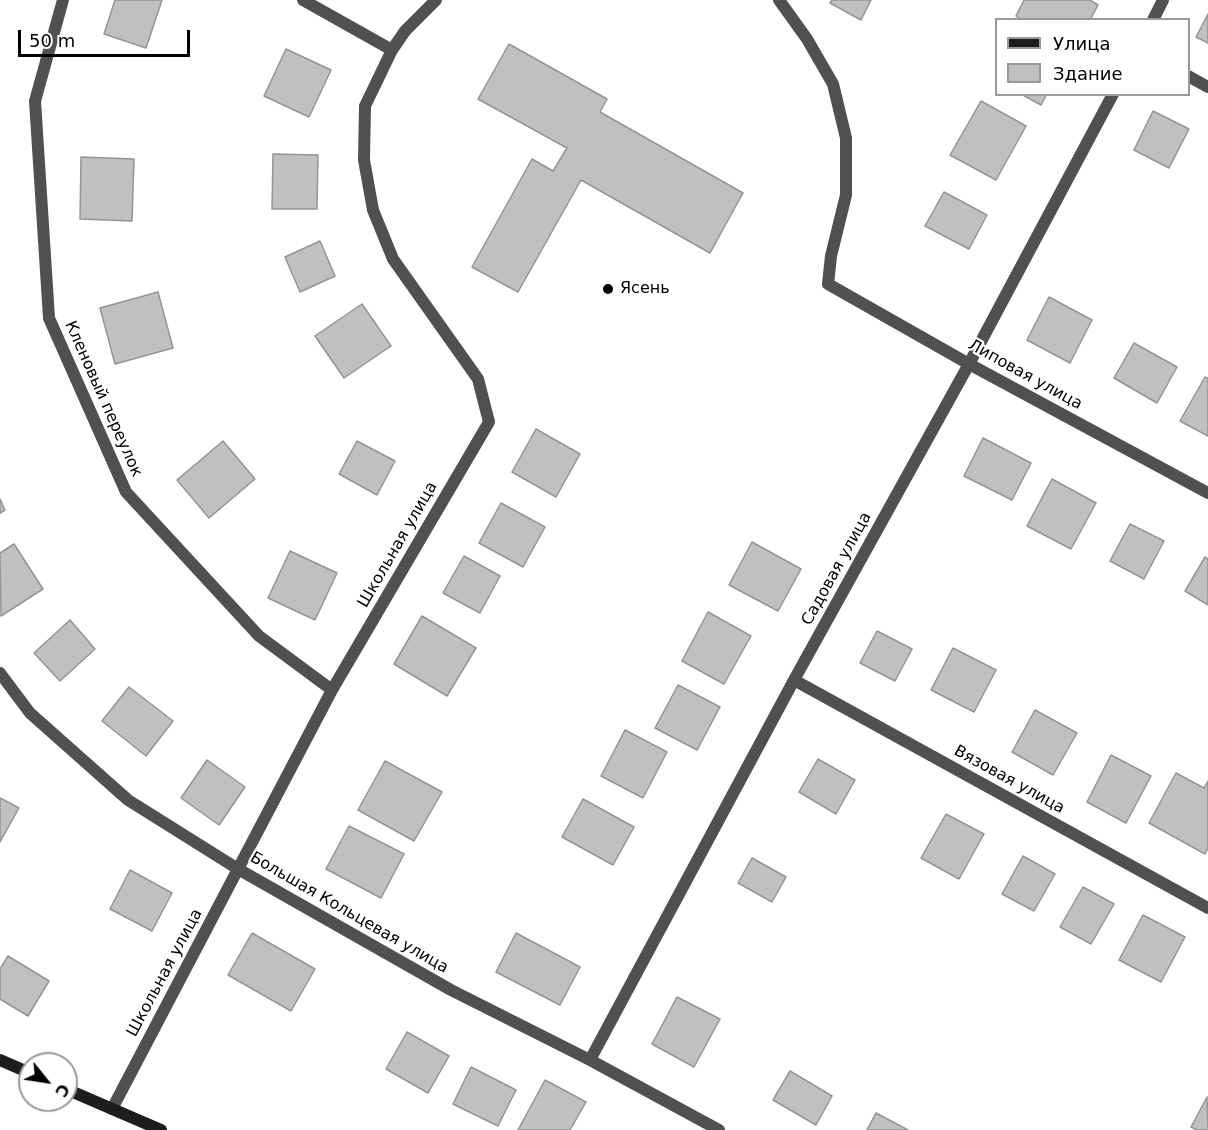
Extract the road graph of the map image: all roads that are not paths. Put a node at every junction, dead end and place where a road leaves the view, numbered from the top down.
1 (63, 0) edge
2 (303, 0) edge
3 (436, 0) edge
4 (779, 0) edge
5 (1163, 0) edge
6 (1154, 18) edge
7 (392, 50) junction
8 (1190, 77) edge
9 (1208, 87) edge
10 (1112, 96) edge
11 (969, 364) junction
12 (1208, 493) edge
13 (0, 673) edge
14 (794, 680) junction
15 (332, 690) junction
16 (238, 869) junction
17 (1208, 908) edge
18 (0, 1060) edge
19 (590, 1060) junction
20 (18, 1068) edge
21 (78, 1094) edge
22 (112, 1109) junction
23 (161, 1130) edge
24 (718, 1130) edge

1 - 15 street, Кленовый переулок
2 - 7 street
3 - 7 street, Школьная улица
4 - 11 street, Липовая улица
5 - 6 street
7 - 15 street, Школьная улица
8 - 9 street
10 - 11 street, Садовая улица
11 - 12 street, Липовая улица
11 - 14 street, Садовая улица
13 - 16 street, Большая Кольцевая улица
14 - 17 street, Вязовая улица
14 - 19 street, Садовая улица
15 - 16 street, Школьная улица
16 - 19 street, Большая Кольцевая улица
16 - 22 street, Школьная улица
18 - 20 street
19 - 24 street, Большая Кольцевая улица
21 - 22 street
22 - 23 street

